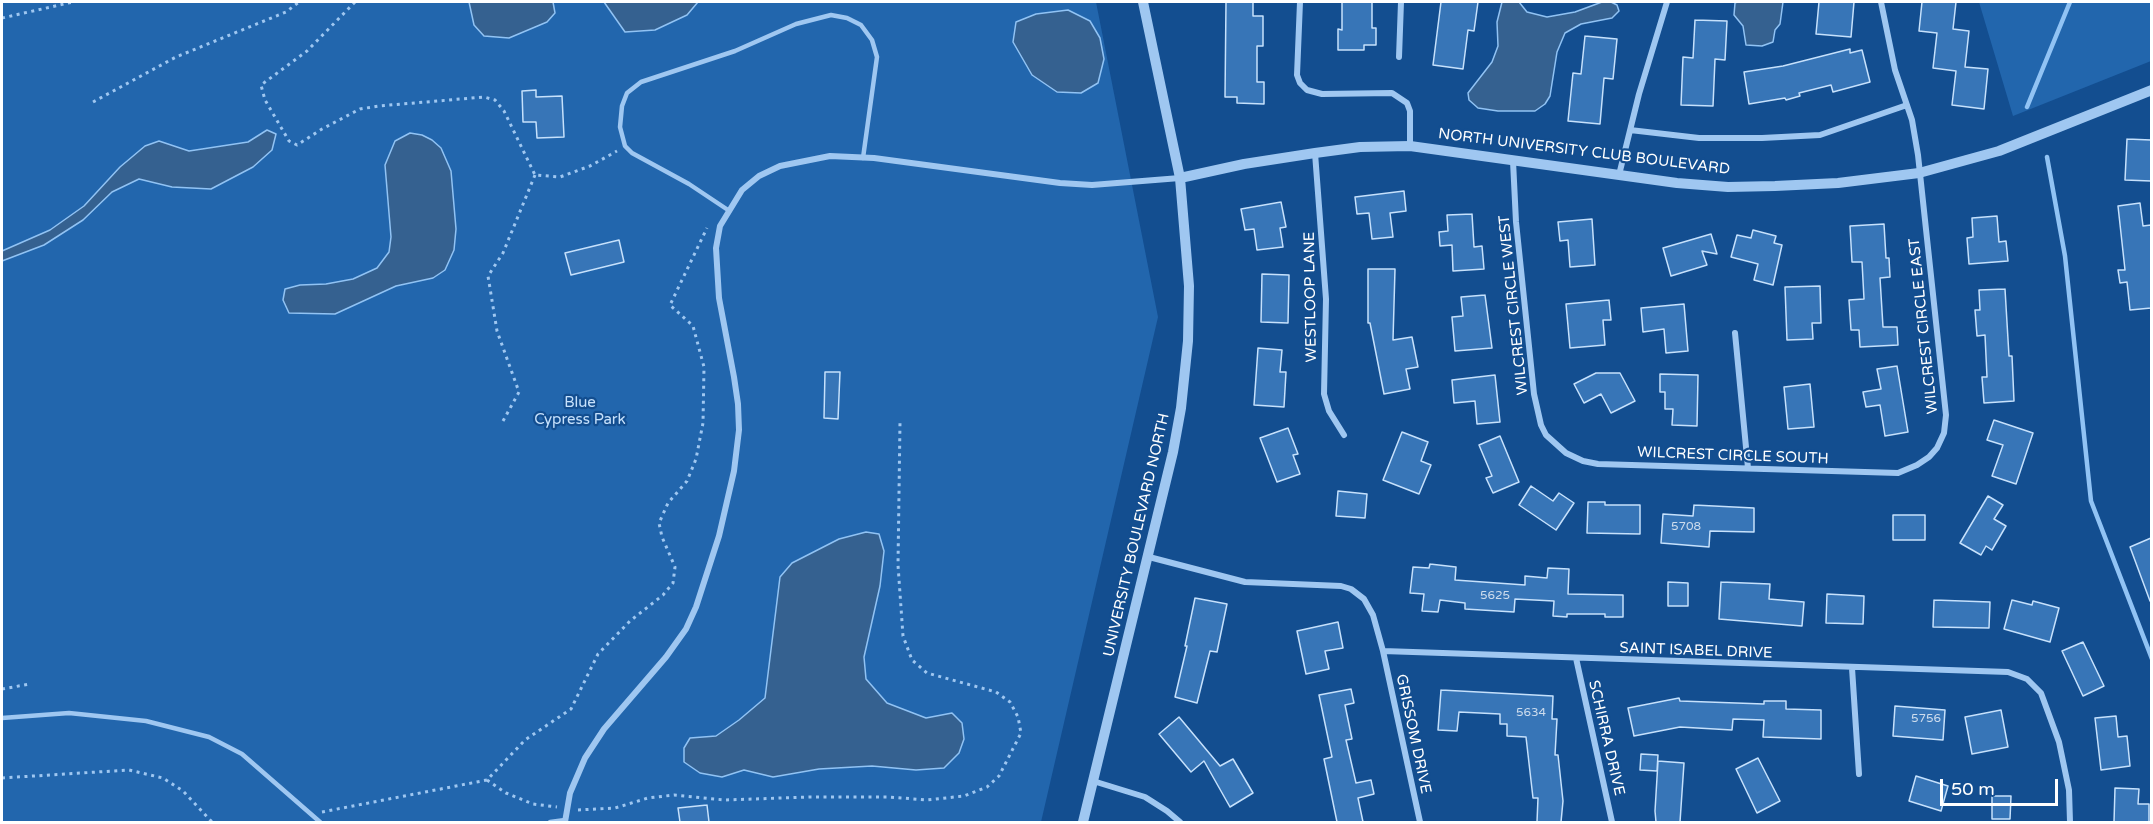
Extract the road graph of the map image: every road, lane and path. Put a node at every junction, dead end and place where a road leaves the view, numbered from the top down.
1 (73, 2) edge
2 (299, 2) edge
3 (355, 2) edge
4 (1143, 2) edge
5 (1300, 2) edge
6 (1401, 2) edge
7 (1667, 2) edge
8 (1881, 2) edge
9 (2, 18) edge
10 (1400, 57) dead end
11 (2151, 90) edge
12 (93, 102) dead end
13 (1907, 105) junction
14 (1630, 130) junction
15 (625, 146) junction
16 (1410, 146) junction
17 (1316, 153) junction
18 (863, 158) junction
19 (1514, 161) junction
20 (1919, 173) junction
21 (535, 175) junction
22 (1619, 175) junction
23 (1180, 178) junction
24 (719, 204) junction
25 (729, 210) junction
26 (1735, 333) dead end
27 (503, 421) dead end
28 (900, 422) dead end
29 (1344, 435) dead end
30 (1553, 443) joint
31 (1917, 465) joint
32 (1748, 468) junction
33 (1149, 557) junction
34 (1383, 651) junction
35 (1576, 658) junction
36 (1852, 668) junction
37 (30, 684) dead end
38 (2, 689) edge
39 (2, 718) edge
40 (1859, 774) dead end
41 (2, 778) edge
42 (487, 780) junction
43 (1094, 781) junction
44 (566, 808) junction
45 (311, 814) junction
46 (565, 821) edge
47 (212, 822) edge
48 (320, 822) edge
49 (550, 822) edge
50 (1083, 822) edge
51 (1180, 822) edge
52 (1420, 822) edge
53 (1612, 822) edge
54 (2070, 822) edge

1 - 9 path
2 - 12 path
3 - 21 path
4 - 23 street, UNIVERSITY BOULEVARD NORTH
5 - 16 street
6 - 10 street
7 - 14 street
8 - 13 street, WILCREST CIRCLE EAST
11 - 20 street, NORTH UNIVERSITY CLUB BOULEVARD
13 - 14 street
13 - 20 street, WILCREST CIRCLE EAST
14 - 22 street
15 - 18 lane
15 - 21 path
15 - 24 lane
16 - 17 street, NORTH UNIVERSITY CLUB BOULEVARD
16 - 19 street, NORTH UNIVERSITY CLUB BOULEVARD
17 - 23 street, NORTH UNIVERSITY CLUB BOULEVARD
17 - 29 street, WESTLOOP LANE
18 - 23 street
18 - 25 street
19 - 22 street, NORTH UNIVERSITY CLUB BOULEVARD
19 - 30 street, WILCREST CIRCLE WEST
20 - 22 street, NORTH UNIVERSITY CLUB BOULEVARD
20 - 31 street, WILCREST CIRCLE EAST
21 - 27 path
23 - 33 street, UNIVERSITY BOULEVARD NORTH
24 - 25 lane
24 - 42 path
25 - 44 street
26 - 32 street
28 - 44 path
30 - 32 street, WILCREST CIRCLE SOUTH
31 - 32 street, WILCREST CIRCLE SOUTH
33 - 34 street, GRISSOM DRIVE
33 - 43 street, UNIVERSITY BOULEVARD NORTH
34 - 35 street, SAINT ISABEL DRIVE
34 - 52 street, GRISSOM DRIVE
35 - 36 street, SAINT ISABEL DRIVE
35 - 53 street, SCHIRRA DRIVE
36 - 40 street
36 - 54 street, SAINT ISABEL DRIVE
37 - 38 path
39 - 45 lane
41 - 47 path
42 - 44 path
42 - 45 path
43 - 50 street, UNIVERSITY BOULEVARD NORTH
43 - 51 street
44 - 46 street
45 - 48 lane
46 - 49 lane

